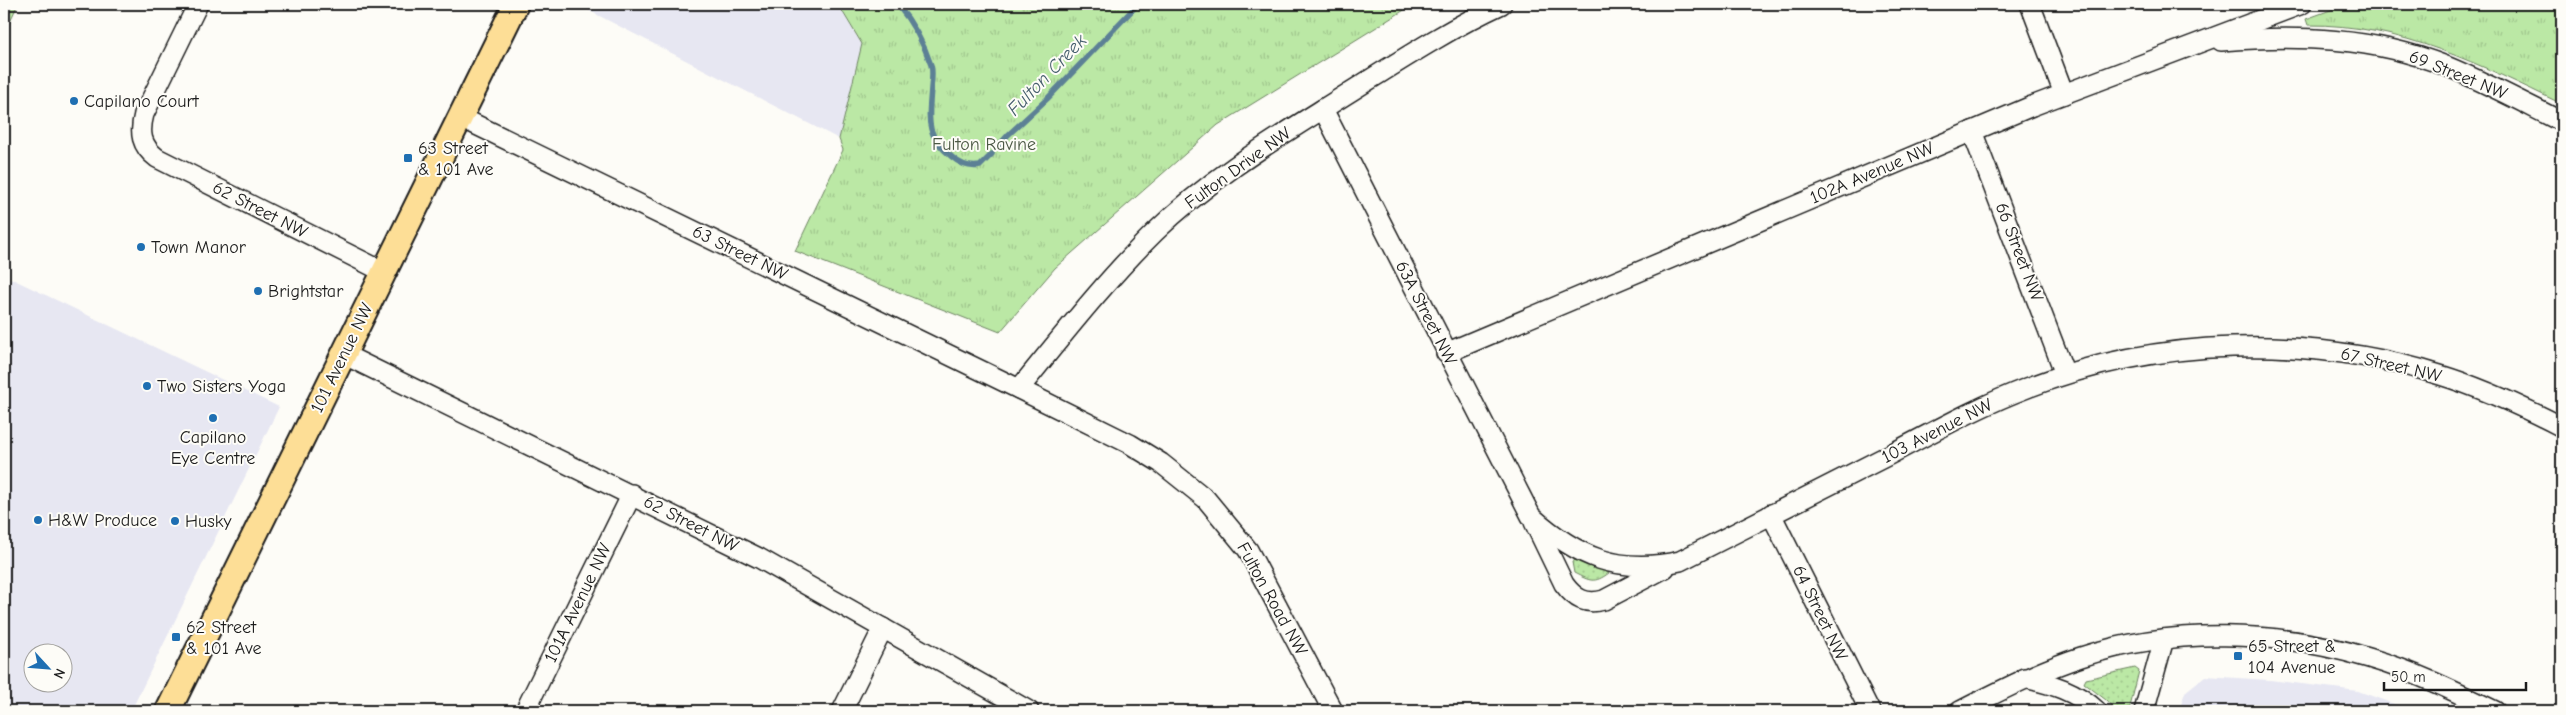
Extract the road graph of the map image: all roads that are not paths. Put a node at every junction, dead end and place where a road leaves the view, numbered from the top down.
1 (198, 4) edge
2 (516, 4) edge
3 (1502, 4) edge
4 (2030, 4) edge
5 (2302, 4) edge
6 (2200, 43) junction
7 (2064, 94) junction
8 (1323, 109) junction
9 (460, 117) junction
10 (2562, 122) edge
11 (1972, 131) junction
12 (384, 272) junction
13 (2210, 348) joint
14 (1446, 353) junction
15 (343, 354) junction
16 (2066, 374) junction
17 (1019, 389) junction
18 (2562, 427) edge
19 (632, 494) junction
20 (1771, 514) junction
21 (1531, 516) junction
22 (1590, 556) joint
23 (1680, 560) junction
24 (1582, 601) joint
25 (882, 628) junction
26 (2164, 639) junction
27 (2024, 678) junction
28 (168, 711) edge
29 (525, 711) edge
30 (842, 711) edge
31 (1030, 711) edge
32 (1333, 711) edge
33 (1870, 711) edge
34 (1960, 711) edge
35 (2097, 711) edge
36 (2144, 711) edge
37 (2495, 711) edge

1 - 12 street, 62 Street NW
2 - 9 main road, 101 Avenue NW
3 - 8 street, Fulton Drive NW
4 - 7 street
5 - 6 street, 102A Avenue NW
6 - 7 street, 102A Avenue NW
6 - 10 street, 69 Street NW
7 - 11 street, 102A Avenue NW
8 - 14 street, 63A Street NW
8 - 17 street, Fulton Drive NW
9 - 12 main road, 101 Avenue NW
9 - 17 street, 63 Street NW
11 - 14 street, 102A Avenue NW
11 - 16 street, 66 Street NW
12 - 15 main road, 101 Avenue NW
13 - 16 street, 103 Avenue NW
13 - 18 street, 67 Street NW
14 - 21 street, 63A Street NW
15 - 19 street, 62 Street NW
15 - 28 main road, 101 Avenue NW
16 - 20 street, 103 Avenue NW
17 - 32 street, Fulton Road NW
19 - 25 street, 62 Street NW
19 - 29 street, 101A Avenue NW
20 - 23 street, 103 Avenue NW
20 - 33 street, 64 Street NW
21 - 22 street, 63A Street NW
21 - 24 street, 63A Street NW
22 - 23 street, 103 Avenue NW
23 - 24 street, 103 Avenue NW
25 - 30 street
25 - 31 street, 62 Street NW
26 - 27 street
26 - 36 street
26 - 37 street
27 - 34 street
27 - 35 street

